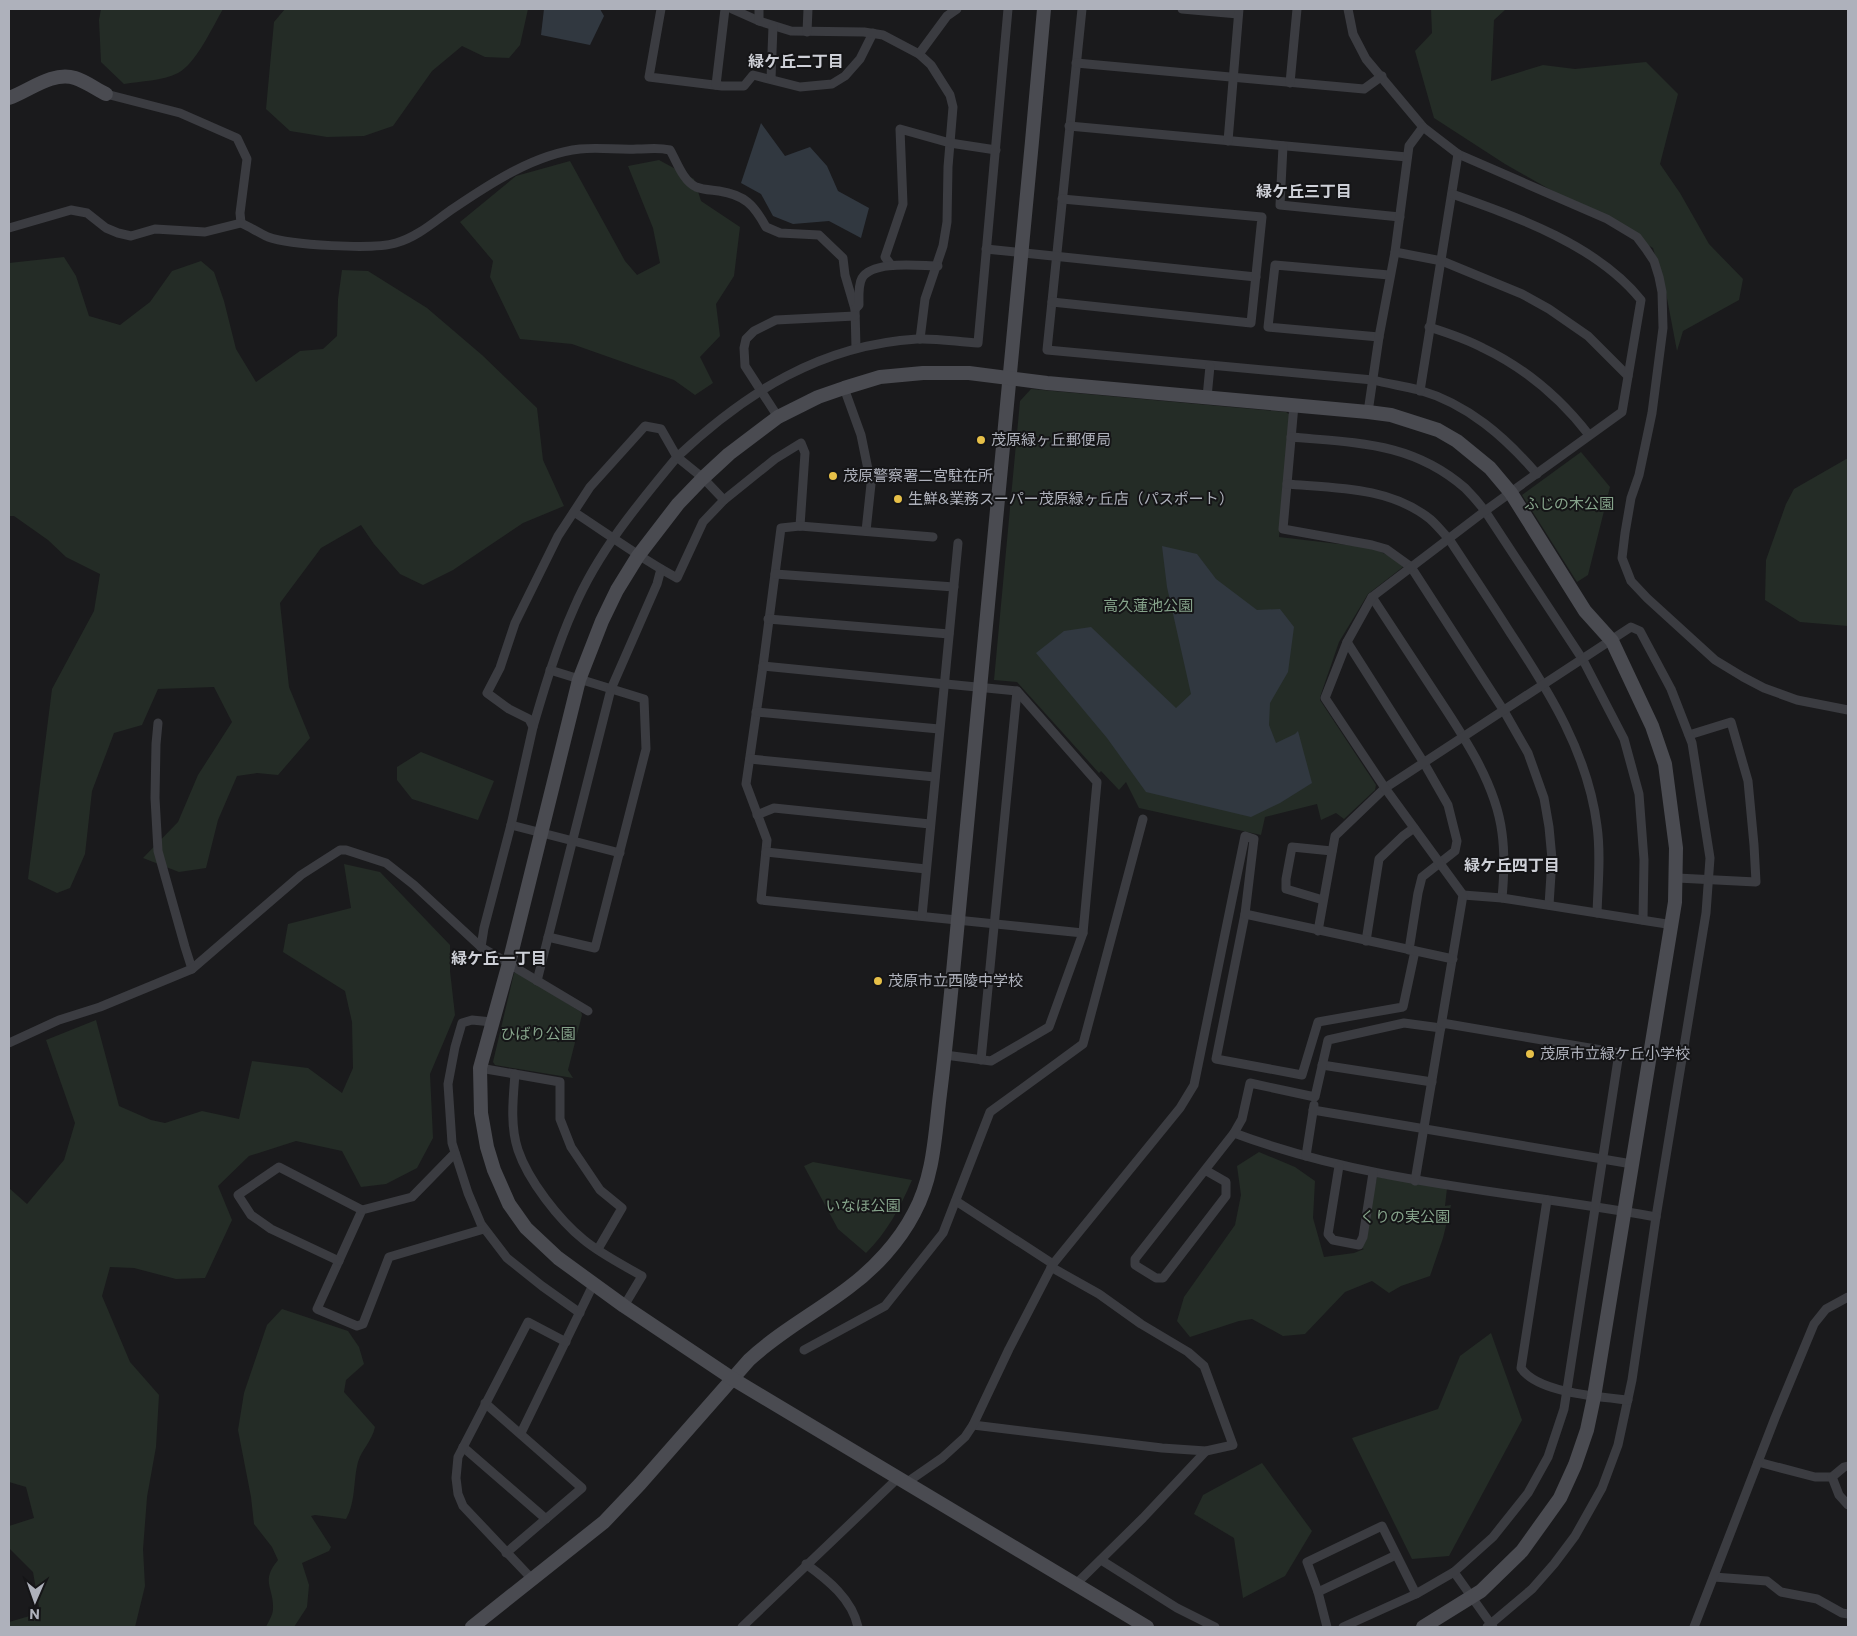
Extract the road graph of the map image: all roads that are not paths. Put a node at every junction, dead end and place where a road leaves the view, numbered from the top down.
1 (661, 9) edge
2 (726, 9) edge
3 (732, 9) edge
4 (759, 9) edge
5 (808, 9) edge
6 (957, 9) edge
7 (1008, 9) edge
8 (1044, 9) edge
9 (1082, 9) edge
10 (1182, 9) edge
11 (1297, 9) edge
12 (1348, 9) edge
13 (1238, 11) edge
14 (758, 21) junction
15 (773, 26) junction
16 (807, 32) junction
17 (873, 33) junction
18 (919, 54) junction
19 (1076, 63) junction
20 (1382, 76) junction
21 (1233, 78) junction
22 (771, 79) junction
23 (1290, 83) junction
24 (716, 85) junction
25 (106, 94) joint
26 (9, 98) edge
27 (1069, 126) junction
28 (1423, 127) junction
29 (1228, 141) junction
30 (950, 143) junction
31 (1283, 146) junction
32 (996, 150) junction
33 (1458, 154) junction
34 (1407, 157) junction
35 (1452, 194) junction
36 (1062, 199) junction
37 (1400, 217) junction
38 (241, 223) junction
39 (9, 228) edge
40 (986, 250) junction
41 (1395, 252) junction
42 (1022, 253) junction
43 (1057, 257) junction
44 (1442, 261) junction
45 (891, 265) junction
46 (938, 266) junction
47 (1389, 276) junction
48 (1256, 277) junction
49 (1052, 302) junction
50 (855, 313) junction
51 (1430, 327) junction
52 (1378, 337) junction
53 (920, 339) junction
54 (856, 348) junction
55 (1210, 366) junction
56 (1628, 376) junction
57 (1010, 379) junction
58 (1373, 380) junction
59 (844, 388) junction
60 (761, 391) junction
61 (1420, 391) junction
62 (1207, 397) junction
63 (1294, 405) junction
64 (1368, 412) junction
65 (778, 417) junction
66 (1589, 435) junction
67 (1291, 437) junction
68 (677, 457) junction
69 (1538, 474) junction
70 (703, 478) junction
71 (1287, 484) junction
72 (1511, 493) junction
73 (724, 500) junction
74 (1485, 511) junction
75 (574, 512) junction
76 (800, 526) junction
77 (866, 531) junction
78 (614, 537) junction
79 (933, 537) dead end
80 (1449, 539) junction
81 (958, 543) dead end
82 (638, 556) junction
83 (1411, 567) junction
84 (661, 569) junction
85 (775, 574) junction
86 (954, 587) junction
87 (1372, 597) junction
88 (768, 619) junction
89 (949, 634) junction
90 (1612, 641) junction
91 (1346, 642) junction
92 (1584, 660) junction
93 (763, 666) junction
94 (550, 670) junction
95 (579, 680) junction
96 (945, 684) junction
97 (1545, 685) junction
98 (981, 687) junction
99 (611, 689) junction
100 (1017, 692) junction
101 (1848, 710) edge
102 (1504, 711) junction
103 (756, 712) junction
104 (158, 723) dead end
105 (533, 727) junction
106 (939, 729) junction
107 (1689, 736) junction
108 (1464, 737) junction
109 (750, 759) junction
110 (1424, 763) junction
111 (935, 778) junction
112 (1385, 788) junction
113 (756, 815) junction
114 (1143, 819) dead end
115 (930, 824) junction
116 (511, 825) junction
117 (1414, 828) junction
118 (542, 833) junction
119 (572, 840) junction
120 (1332, 850) junction
121 (620, 852) junction
122 (766, 852) junction
123 (1441, 863) junction
124 (926, 870) junction
125 (1677, 878) junction
126 (1708, 880) junction
127 (1464, 895) junction
128 (1502, 898) junction
129 (1323, 900) junction
130 (1549, 905) junction
131 (1597, 913) junction
132 (1246, 914) junction
133 (922, 916) junction
134 (958, 920) junction
135 (1643, 920) junction
136 (994, 925) junction
137 (1673, 925) junction
138 (1318, 931) junction
139 (1083, 933) junction
140 (548, 937) junction
141 (1366, 941) junction
142 (481, 947) junction
143 (1412, 951) junction
144 (1453, 959) junction
145 (509, 963) junction
146 (192, 969) junction
147 (537, 981) junction
148 (588, 1011) dead end
149 (492, 1022) junction
150 (1441, 1026) junction
151 (9, 1043) edge
152 (945, 1055) junction
153 (981, 1060) junction
154 (1322, 1065) junction
155 (480, 1068) junction
156 (515, 1074) junction
157 (1432, 1082) junction
158 (1315, 1097) junction
159 (1313, 1110) junction
160 (1424, 1129) junction
161 (1234, 1133) junction
162 (455, 1153) junction
163 (1306, 1156) junction
164 (1602, 1159) junction
165 (1632, 1164) junction
166 (1339, 1166) junction
167 (1205, 1170) junction
168 (1373, 1173) junction
169 (1415, 1181) junction
170 (1547, 1200) junction
171 (956, 1201) junction
172 (1595, 1207) junction
173 (362, 1210) junction
174 (1624, 1211) junction
175 (1656, 1217) junction
176 (484, 1229) junction
177 (598, 1249) junction
178 (338, 1261) junction
179 (1052, 1266) junction
180 (594, 1285) junction
181 (1848, 1297) edge
182 (624, 1306) junction
183 (580, 1313) junction
184 (566, 1342) junction
185 (804, 1350) dead end
186 (733, 1379) junction
187 (1566, 1393) junction
188 (1594, 1397) junction
189 (1628, 1400) junction
190 (485, 1403) junction
191 (973, 1425) junction
192 (521, 1433) junction
193 (463, 1447) junction
194 (1206, 1451) junction
195 (1758, 1462) junction
196 (1848, 1466) edge
197 (1832, 1477) junction
198 (902, 1480) junction
199 (1848, 1505) edge
200 (546, 1519) junction
201 (506, 1553) junction
202 (1396, 1555) junction
203 (1100, 1560) junction
204 (806, 1564) junction
205 (1454, 1572) junction
206 (1714, 1577) junction
207 (532, 1579) junction
208 (1076, 1584) junction
209 (1318, 1592) junction
210 (1416, 1594) junction
211 (1472, 1597) junction
212 (1848, 1614) edge
213 (1491, 1626) edge
214 (472, 1627) edge
215 (742, 1627) edge
216 (858, 1627) edge
217 (1147, 1627) edge
218 (1214, 1627) edge
219 (1327, 1627) edge
220 (1343, 1627) edge
221 (1423, 1627) edge
222 (1694, 1627) edge

1 - 24 street
2 - 24 street
3 - 14 street
4 - 14 street
5 - 16 street
6 - 18 street
7 - 32 street
8 - 42 street
9 - 19 street
10 - 13 street
11 - 23 street
12 - 20 street
13 - 21 street
14 - 15 street
15 - 16 street
15 - 22 street
16 - 17 street
17 - 18 street
17 - 22 street
18 - 30 street
19 - 21 street
19 - 27 street
20 - 23 street
20 - 28 street
21 - 23 street
21 - 29 street
22 - 24 street
25 - 26 street
25 - 38 street
27 - 29 street
27 - 36 street
28 - 33 street
28 - 34 street
29 - 31 street
30 - 32 street
30 - 45 street
30 - 46 street
31 - 34 street
31 - 37 street
32 - 40 street
33 - 35 street
33 - 101 street
34 - 37 street
35 - 44 street
35 - 56 street
36 - 43 street
36 - 48 street
37 - 41 street
38 - 39 street
38 - 50 street
40 - 42 street
40 - 53 street
41 - 44 street
41 - 47 street
42 - 43 street
42 - 57 street
43 - 48 street
43 - 49 street
44 - 51 street
44 - 56 street
45 - 46 street
45 - 50 street
46 - 53 street
47 - 52 street
47 - 52 street
48 - 49 street
49 - 55 street
50 - 54 street
50 - 60 street
51 - 61 street
51 - 66 street
52 - 58 street
53 - 54 street
54 - 60 street
55 - 58 street
55 - 62 street
56 - 66 street
57 - 59 street
57 - 62 street
57 - 98 street
58 - 61 street
58 - 64 street
59 - 65 street
59 - 77 street
60 - 65 street
60 - 68 street
61 - 69 street
62 - 63 street
63 - 64 street
63 - 67 street
64 - 72 street
65 - 70 street
66 - 69 street
67 - 71 street
67 - 74 street
68 - 70 street
68 - 75 street
68 - 78 street
69 - 72 street
70 - 73 street
70 - 82 street
71 - 80 street
71 - 83 street
72 - 74 street
72 - 90 street
73 - 76 street
73 - 84 street
74 - 80 street
74 - 92 street
75 - 78 street
75 - 105 street
76 - 77 street
76 - 85 street
77 - 79 street
78 - 82 street
78 - 94 street
80 - 83 street
80 - 97 street
81 - 86 street
82 - 84 street
82 - 95 street
83 - 87 street
83 - 102 street
84 - 99 street
85 - 86 street
85 - 88 street
86 - 89 street
87 - 91 street
87 - 108 street
88 - 89 street
88 - 93 street
89 - 96 street
90 - 92 street
90 - 107 street
90 - 125 street
91 - 110 street
91 - 112 street
92 - 97 street
92 - 135 street
93 - 96 street
93 - 103 street
94 - 95 street
94 - 105 street
95 - 99 street
95 - 118 street
96 - 98 street
96 - 106 street
97 - 102 street
97 - 131 street
98 - 100 street
98 - 134 street
99 - 119 street
99 - 121 street
100 - 136 street
100 - 139 street
102 - 108 street
102 - 130 street
103 - 106 street
103 - 109 street
104 - 146 street
105 - 116 street
106 - 111 street
107 - 126 street
107 - 126 street
108 - 110 street
108 - 128 street
109 - 111 street
109 - 113 street
110 - 112 street
110 - 123 street
111 - 115 street
112 - 117 street
112 - 120 street
113 - 115 street
113 - 122 street
114 - 171 street
115 - 124 street
116 - 118 street
116 - 142 street
117 - 123 street
117 - 141 street
118 - 119 street
118 - 145 street
119 - 121 street
119 - 140 street
120 - 129 street
120 - 129 street
121 - 140 street
122 - 124 street
122 - 133 street
123 - 127 street
123 - 143 street
124 - 133 street
125 - 126 street
125 - 137 street
126 - 175 street
127 - 128 street
127 - 144 street
128 - 130 street
129 - 138 street
130 - 131 street
131 - 135 street
132 - 138 street
132 - 143 street
132 - 179 street
133 - 134 street
134 - 136 street
134 - 152 street
135 - 137 street
136 - 139 street
136 - 153 street
137 - 165 street
138 - 141 street
139 - 153 street
140 - 147 street
141 - 143 street
142 - 145 street
142 - 146 street
143 - 144 street
144 - 150 street
145 - 147 street
145 - 149 street
146 - 151 street
147 - 148 street
149 - 155 street
149 - 162 street
150 - 154 street
150 - 157 street
150 - 164 street
152 - 153 street
152 - 186 street
154 - 157 street
154 - 158 street
155 - 156 street
155 - 180 street
156 - 177 street
156 - 177 street
157 - 160 street
158 - 159 street
158 - 161 street
159 - 160 street
159 - 163 street
160 - 164 street
160 - 169 street
161 - 163 street
161 - 167 street
162 - 173 street
162 - 176 street
163 - 166 street
164 - 165 street
164 - 172 street
165 - 174 street
166 - 168 street
166 - 168 street
167 - 167 street
168 - 169 street
169 - 170 street
170 - 172 street
170 - 187 street
171 - 179 street
171 - 185 street
172 - 174 street
172 - 187 street
173 - 178 street
173 - 178 street
174 - 175 street
174 - 188 street
175 - 189 street
176 - 178 street
176 - 183 street
177 - 182 street
179 - 191 street
179 - 194 street
180 - 182 street
180 - 183 street
181 - 195 street
182 - 186 street
183 - 184 street
184 - 190 street
184 - 192 street
186 - 198 street
186 - 207 street
187 - 188 street
187 - 205 street
188 - 189 street
188 - 211 street
189 - 213 street
190 - 192 street
190 - 193 street
191 - 194 street
191 - 198 street
192 - 200 street
193 - 200 street
193 - 201 street
194 - 203 street
195 - 197 street
195 - 206 street
196 - 197 street
197 - 199 street
198 - 204 street
198 - 208 street
200 - 201 street
201 - 207 street
202 - 209 street
202 - 209 street
202 - 210 street
203 - 208 street
203 - 218 street
204 - 215 street
204 - 216 street
205 - 210 street
205 - 211 street
206 - 212 street
206 - 222 street
207 - 214 street
208 - 217 street
209 - 219 street
210 - 220 street
211 - 213 street
211 - 221 street

